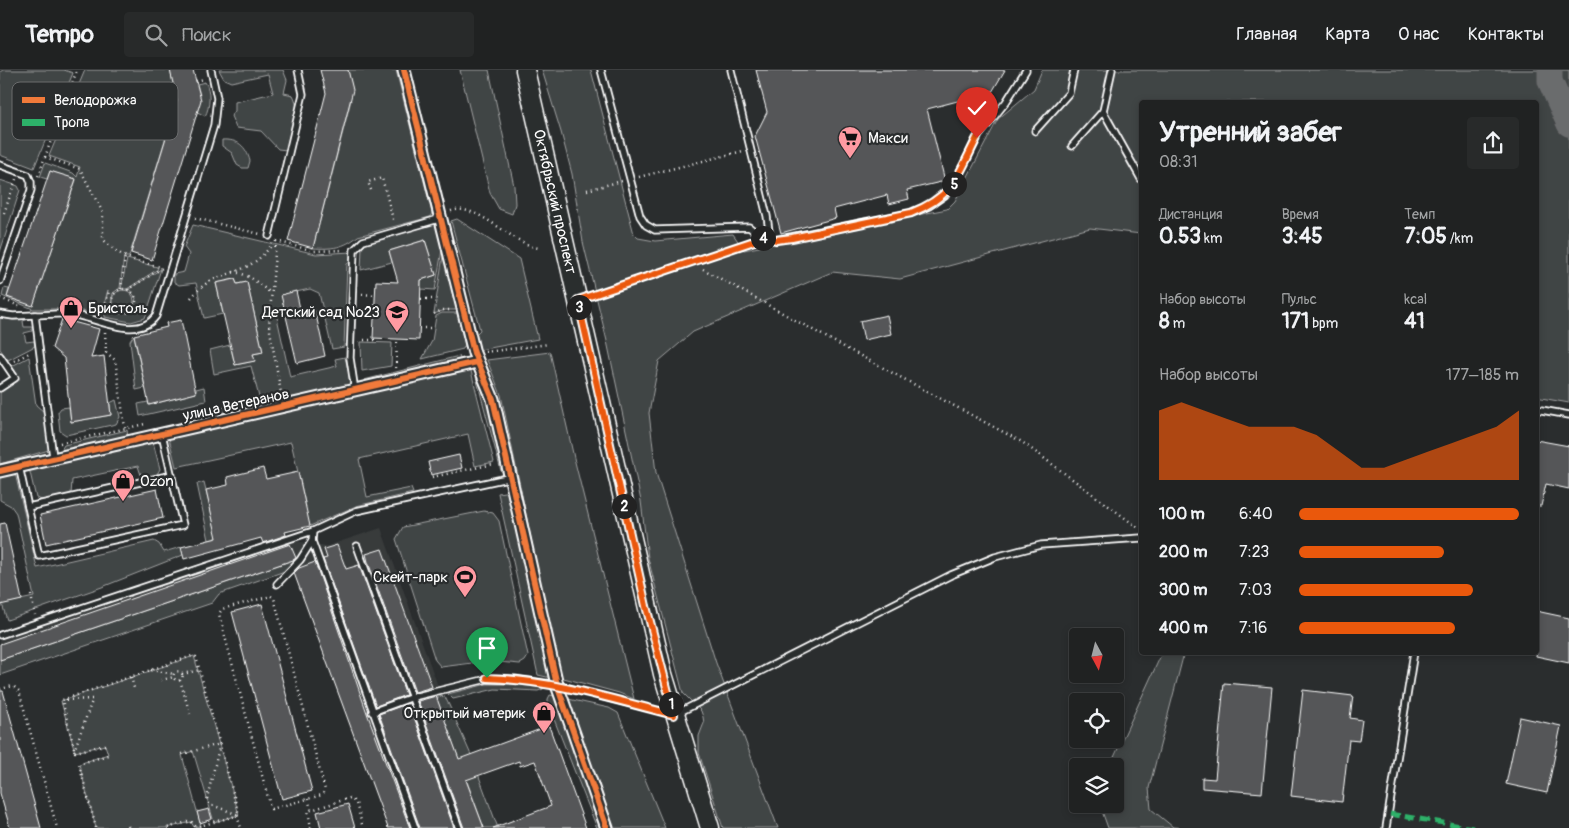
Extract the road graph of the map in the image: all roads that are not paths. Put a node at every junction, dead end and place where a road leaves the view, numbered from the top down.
1 (210, 70) edge
2 (298, 70) edge
3 (404, 70) edge
4 (525, 70) edge
5 (601, 70) edge
6 (731, 70) edge
7 (1026, 70) edge
8 (1074, 70) edge
9 (1112, 70) edge
10 (1103, 111) junction
11 (1036, 131) dead end
12 (1072, 146) dead end
13 (0, 165) edge
14 (1139, 175) edge
15 (442, 218) junction
16 (269, 236) road end
17 (766, 237) junction
18 (0, 281) edge
19 (578, 300) junction
20 (0, 314) edge
21 (35, 315) junction
22 (0, 356) edge
23 (478, 357) junction
24 (0, 388) edge
25 (355, 391) junction
26 (1539, 411) edge
27 (1569, 416) edge
28 (162, 434) junction
29 (54, 458) junction
30 (19, 466) junction
31 (0, 471) edge
32 (172, 475) junction
33 (512, 477) junction
34 (28, 507) junction
35 (313, 531) junction
36 (1139, 538) edge
37 (312, 541) junction
38 (357, 546) dead end
39 (277, 584) dead end
40 (0, 636) edge
41 (1414, 655) edge
42 (557, 685) junction
43 (413, 698) junction
44 (372, 712) junction
45 (674, 715) junction
46 (415, 828) edge
47 (459, 828) edge
48 (607, 828) edge
49 (710, 828) edge
50 (1386, 828) edge

1 - 21 lane
2 - 16 lane
3 - 15 street
4 - 19 main road, Октябрьский проспект
5 - 17 lane
6 - 17 lane
7 - 17 lane
8 - 11 lane
9 - 10 lane
10 - 12 lane
10 - 14 lane
13 - 18 lane
15 - 23 street
15 - 25 lane
17 - 19 lane
19 - 45 main road, Октябрьский проспект
20 - 21 lane
21 - 29 lane
22 - 24 lane
23 - 25 street, улица Ветеранов
23 - 33 street
25 - 28 street, улица Ветеранов
26 - 27 lane
28 - 29 street, улица Ветеранов
28 - 32 lane
29 - 30 street, улица Ветеранов
30 - 31 street, улица Ветеранов
30 - 34 lane
32 - 34 lane
32 - 34 lane
33 - 35 lane
33 - 42 street
35 - 37 lane
35 - 40 lane
36 - 45 lane
37 - 39 lane
37 - 44 lane
38 - 43 lane
41 - 50 lane
42 - 43 lane
42 - 45 lane
42 - 48 street
43 - 44 lane
43 - 47 lane
44 - 46 lane
45 - 49 main road, Октябрьский проспект

